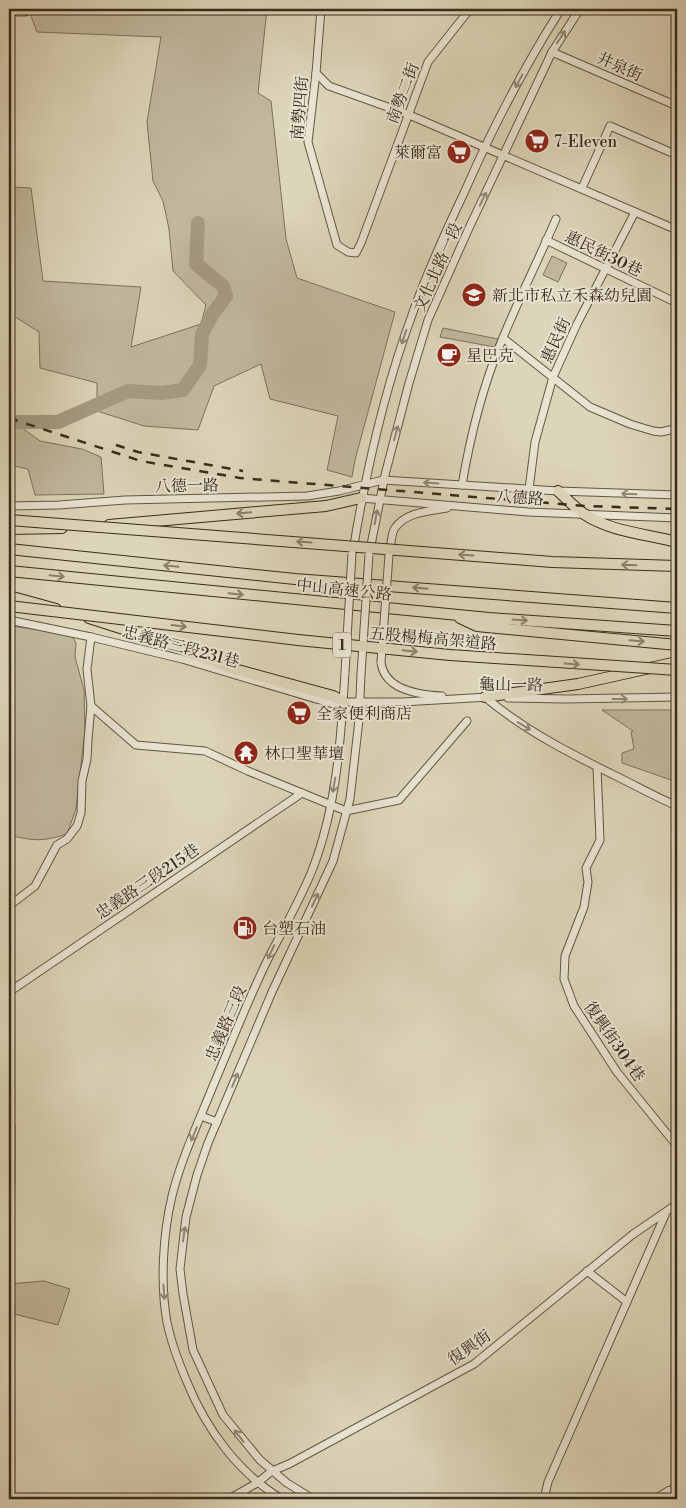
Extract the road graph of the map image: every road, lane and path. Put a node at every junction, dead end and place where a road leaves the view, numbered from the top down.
1 (26, 9) edge
2 (320, 9) edge
3 (470, 9) edge
4 (562, 9) edge
5 (580, 9) edge
6 (9, 12) edge
7 (552, 52) junction
8 (316, 72) junction
9 (677, 106) edge
10 (408, 114) junction
11 (484, 147) junction
12 (504, 155) junction
13 (677, 156) edge
14 (582, 188) junction
15 (635, 212) junction
16 (556, 219) dead end
17 (677, 230) edge
18 (546, 240) junction
19 (356, 253) joint
20 (606, 270) junction
21 (677, 303) edge
22 (503, 338) junction
23 (553, 377) junction
24 (677, 422) edge
25 (383, 480) junction
26 (365, 484) junction
27 (462, 485) junction
28 (529, 489) junction
29 (558, 491) junction
30 (677, 495) edge
31 (361, 498) junction
32 (379, 500) junction
33 (9, 506) edge
34 (457, 506) junction
35 (584, 514) junction
36 (677, 518) edge
37 (9, 520) edge
38 (9, 529) edge
39 (677, 542) edge
40 (9, 549) edge
41 (352, 554) joint
42 (369, 555) joint
43 (677, 566) edge
44 (9, 570) edge
45 (9, 596) edge
46 (521, 597) junction
47 (677, 601) edge
48 (9, 606) edge
49 (677, 608) edge
50 (452, 615) junction
51 (9, 620) edge
52 (677, 631) edge
53 (91, 637) junction
54 (677, 645) edge
55 (677, 662) edge
56 (677, 670) edge
57 (466, 697) junction
58 (485, 697) junction
59 (677, 697) edge
60 (344, 702) junction
61 (360, 702) junction
62 (91, 706) junction
63 (467, 721) dead end
64 (597, 767) junction
65 (302, 793) junction
66 (331, 806) junction
67 (677, 806) edge
68 (346, 811) junction
69 (9, 906) edge
70 (9, 992) edge
71 (201, 1116) junction
72 (217, 1122) junction
73 (677, 1146) edge
74 (677, 1204) edge
75 (666, 1213) junction
76 (587, 1271) junction
77 (627, 1302) junction
78 (272, 1471) junction
79 (257, 1483) junction
80 (677, 1488) edge
81 (668, 1491) junction
82 (229, 1499) edge
83 (282, 1499) edge
84 (313, 1499) edge
85 (544, 1499) edge
86 (654, 1499) edge
87 (677, 1499) edge

1 - 6 street
2 - 8 street, 南勢四街
3 - 10 street, 南勢二街
4 -> 11 street, 文化北路一段
7 -> 5 street, 文化北路一段
7 - 9 street, 井泉街
7 - 12 street, 文化北路一段
8 - 10 street
8 - 19 street, 南勢四街
10 - 11 street
10 - 19 street, 南勢二街
11 - 12 street
11 -> 26 street, 文化北路一段
12 - 14 street
25 -> 12 street, 文化北路一段
13 - 14 street
14 - 15 street
15 - 17 street
15 - 20 street, 惠民街
16 - 18 street
18 - 20 street, 惠民街30巷
18 - 22 street
20 - 21 street, 惠民街30巷
20 - 23 street, 惠民街
22 - 23 street
22 - 27 street
23 - 24 street
23 - 28 street, 惠民街
25 - 26 street, 八德一路
27 -> 25 street, 八德路
25 - 32 street, 文化北路一段
26 - 31 street, 文化北路一段
26 - 33 street, 八德一路
27 - 28 street, 八德路
28 - 29 street, 八德路
30 -> 29 street, 八德路
29 - 35 highway
31 - 32 street, 八德路
31 -> 38 highway
31 - 41 street, 文化北路一段
32 - 34 street, 八德路
42 -> 32 street, 文化北路一段
34 - 35 street, 八德路
34 - 57 street, bridge
35 - 36 street, 八德路
35 - 39 highway
43 -> 37 highway, bridge
46 -> 40 highway, 中山高速公路
41 - 60 street, 忠義路三段, bridge
42 - 61 street, 忠義路三段, bridge
44 -> 50 highway, 中山高速公路
45 - 60 highway
46 - 47 highway
46 - 49 highway, 中山高速公路
48 -> 56 highway, 五股楊梅高架道路 / 1, bridge
50 -> 52 highway, 中山高速公路
50 -> 54 highway
51 - 53 street, 忠義路三段231巷
53 - 60 street, 忠義路三段231巷
53 - 62 street
55 - 58 highway
57 - 58 street, 龜山一路
57 - 61 street, 龜山一路
58 -> 59 street, 龜山一路
58 -> 64 street
60 - 61 street, 龜山一路
60 -> 66 street, 忠義路三段
61 - 68 street, 忠義路三段
62 - 65 street
62 - 69 street
63 - 68 street
64 - 67 street
64 - 73 street, 復興街304巷
65 - 66 street
65 - 70 street, 忠義路三段215巷
66 - 68 street
66 -> 71 street, 忠義路三段
72 -> 68 street, 忠義路三段
71 - 72 street
71 -> 79 street, 忠義路三段
78 -> 72 street, 忠義路三段
74 - 75 street, 復興街
75 - 76 street, 復興街
75 - 77 street
76 - 77 street
76 - 78 street, 復興街
77 - 85 street
78 - 79 street, 復興街
78 - 84 street, 忠義路三段
79 - 82 street, 復興街
79 - 83 street, 忠義路三段
80 - 81 street
81 - 86 street
81 - 87 street

